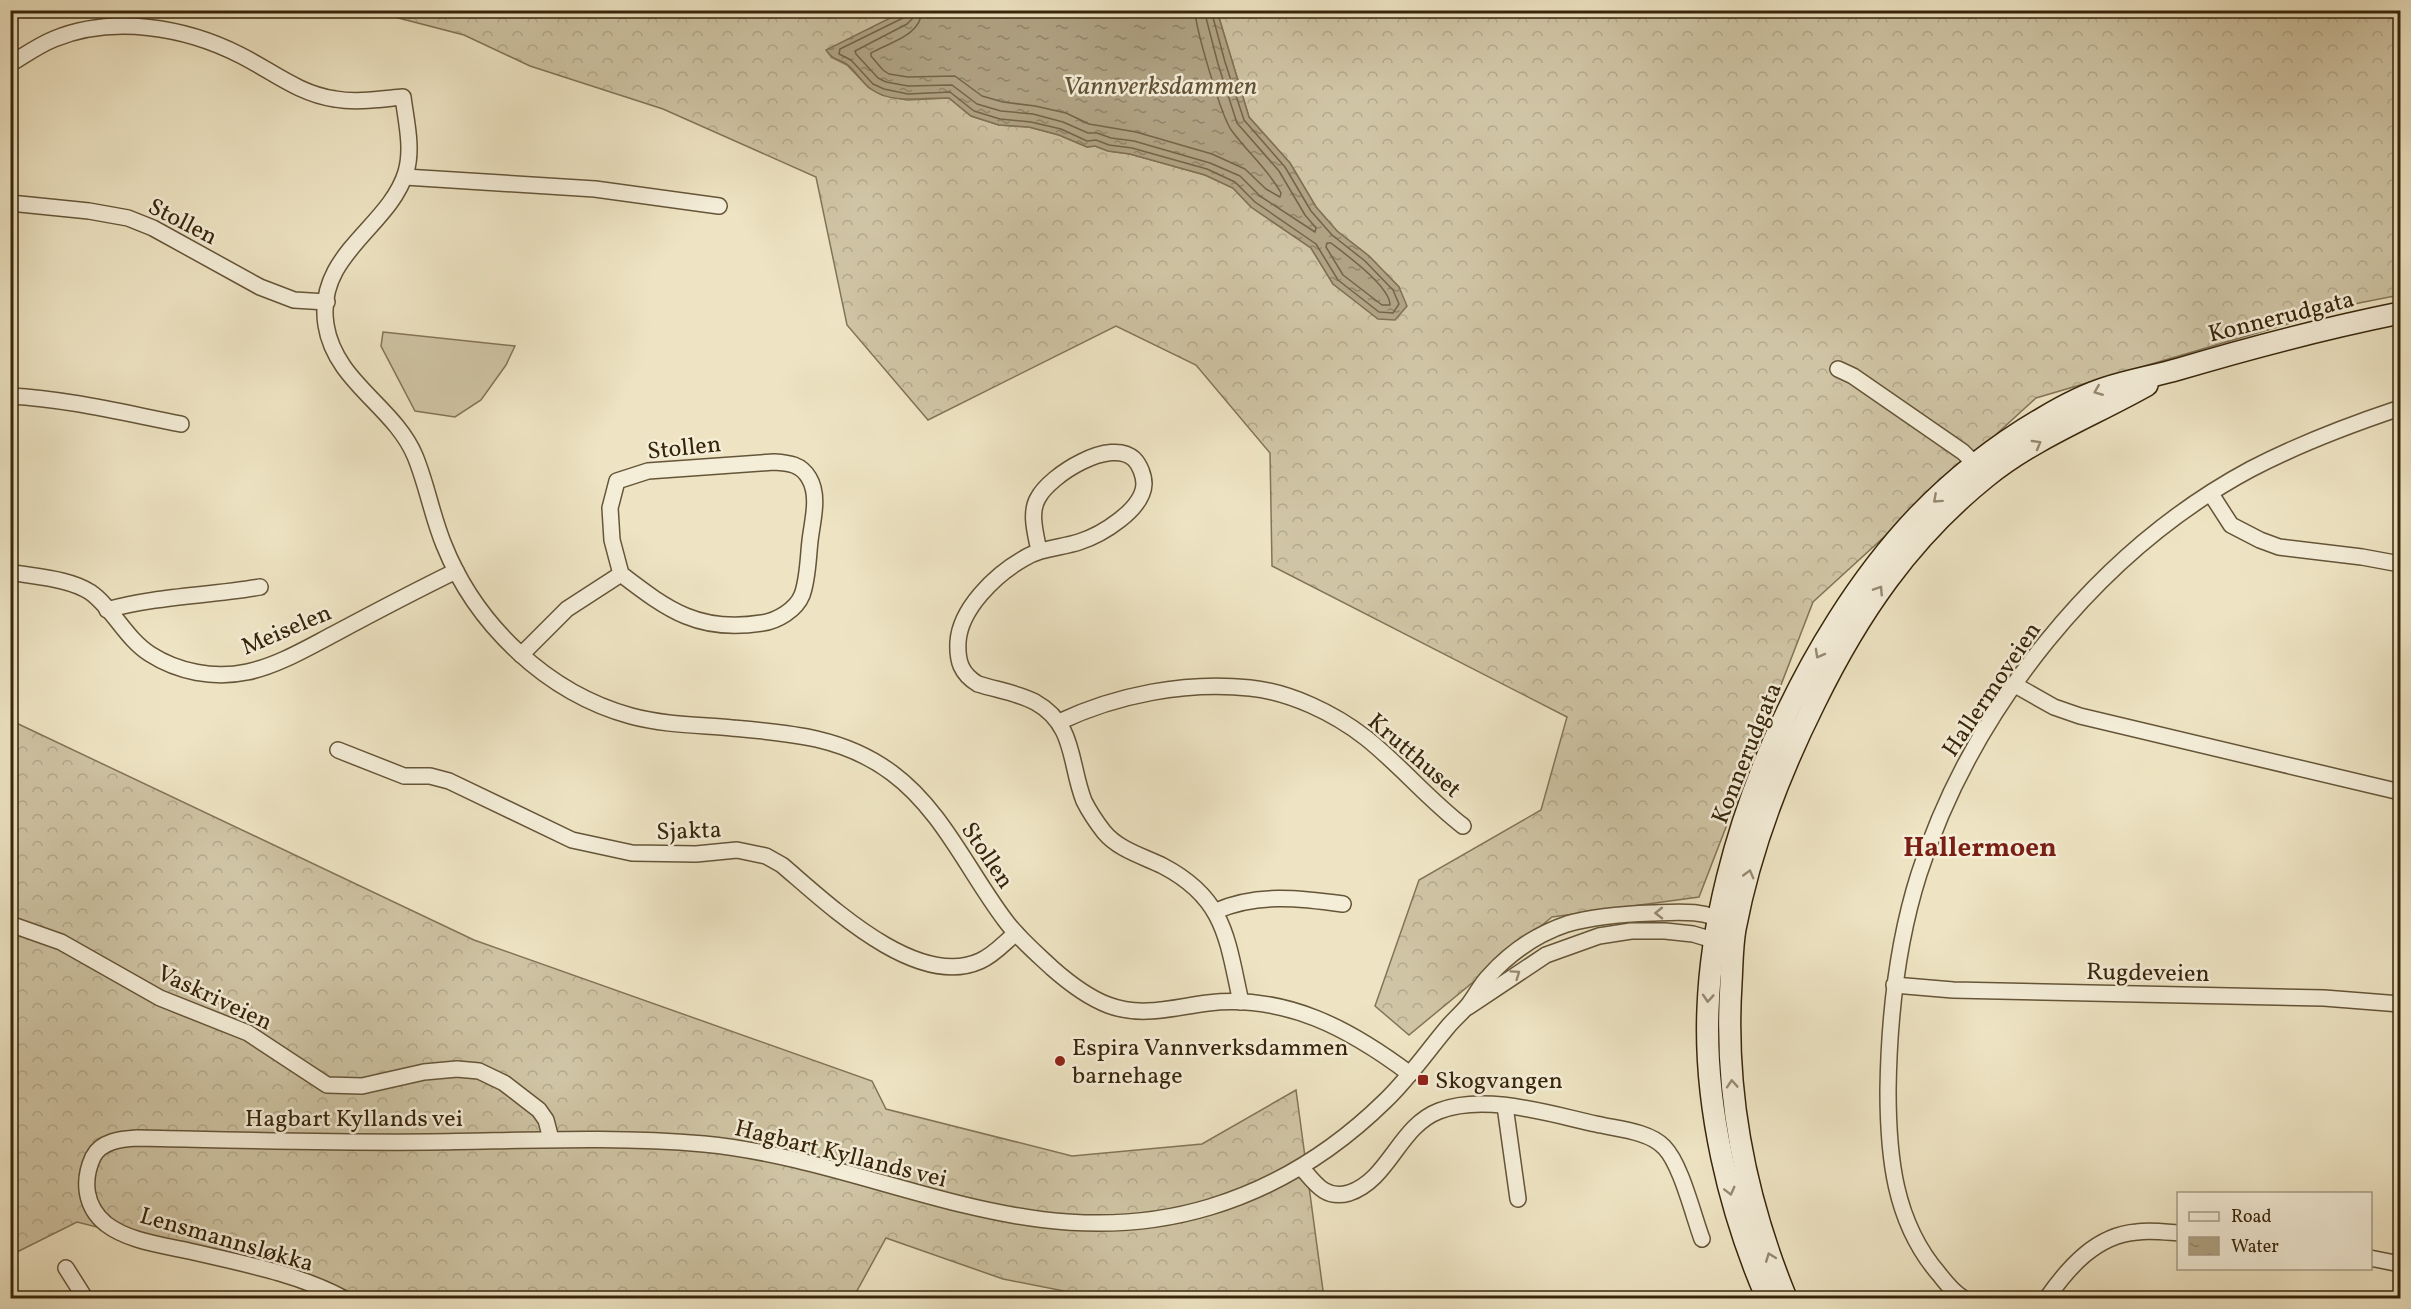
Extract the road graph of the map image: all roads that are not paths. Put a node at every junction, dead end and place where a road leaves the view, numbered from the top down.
1 (10, 64) edge
2 (405, 177) junction
3 (10, 203) edge
4 (719, 206) dead end
5 (327, 302) junction
6 (2400, 313) edge
7 (1838, 369) dead end
8 (10, 396) edge
9 (2400, 408) edge
10 (181, 424) dead end
11 (1981, 470) junction
12 (2211, 494) junction
13 (1039, 551) junction
14 (2400, 564) edge
15 (456, 571) junction
16 (10, 572) edge
17 (621, 574) junction
18 (260, 587) dead end
19 (106, 610) junction
20 (521, 655) junction
21 (2015, 685) junction
22 (1059, 722) junction
23 (338, 750) dead end
24 (2400, 792) edge
25 (1463, 826) dead end
26 (1343, 904) dead end
27 (1216, 911) junction
28 (1717, 917) junction
29 (10, 924) edge
30 (1735, 930) junction
31 (1016, 933) junction
32 (1713, 940) junction
33 (1894, 985) junction
34 (1241, 1002) junction
35 (2400, 1004) edge
36 (1467, 1007) junction
37 (1410, 1074) junction
38 (1505, 1106) junction
39 (551, 1138) junction
40 (95, 1153) joint
41 (1301, 1167) junction
42 (1518, 1199) dead end
43 (2177, 1233) edge
44 (1702, 1239) dead end
45 (2372, 1258) edge
46 (2400, 1264) edge
47 (66, 1268) dead end
48 (85, 1299) edge
49 (343, 1299) edge
50 (1767, 1299) edge
51 (1786, 1299) edge
52 (1963, 1299) edge
53 (2047, 1299) edge

1 - 2 street, Stollen
2 - 4 street
2 - 5 street, Stollen
3 - 5 street, Stollen
5 - 15 street, Stollen
6 - 11 main road, Konnerudgata
7 - 11 street
8 - 10 street
9 - 12 street, Hallermoveien
11 -> 28 main road, Konnerudgata
30 -> 11 main road, Konnerudgata
12 - 14 street
12 - 21 street, Hallermoveien
13 - 13 street
13 - 22 street
15 - 19 street, Meiselen
15 - 20 street, Stollen
16 - 19 street, Meiselen
17 - 17 street, Stollen
17 - 20 street
18 - 19 street, Meiselen
20 - 31 street, Stollen
21 - 24 street
21 - 33 street, Hallermoveien
22 - 25 street, Krutthuset
22 - 27 street
23 - 31 street, Sjakta
26 - 27 street
27 - 34 street
28 - 30 street
28 - 32 main road, Konnerudgata
28 -> 36 street, Hagbart Kyllands vei
29 - 39 street, Vaskriveien
30 - 32 street
51 -> 30 main road, Konnerudgata
31 - 34 street, Stollen
36 -> 32 street, Hagbart Kyllands vei
32 -> 50 main road, Konnerudgata
33 - 35 street, Rugdeveien
33 - 52 street, Hallermoveien
34 - 37 street, Stollen
36 - 37 street, Hagbart Kyllands vei
37 - 41 street, Hagbart Kyllands vei
38 - 41 street
38 - 42 street
38 - 44 street
39 - 40 street, Hagbart Kyllands vei
39 - 41 street, Hagbart Kyllands vei
40 - 49 street, Lensmannsløkka
43 - 53 street
45 - 46 street
47 - 48 street

